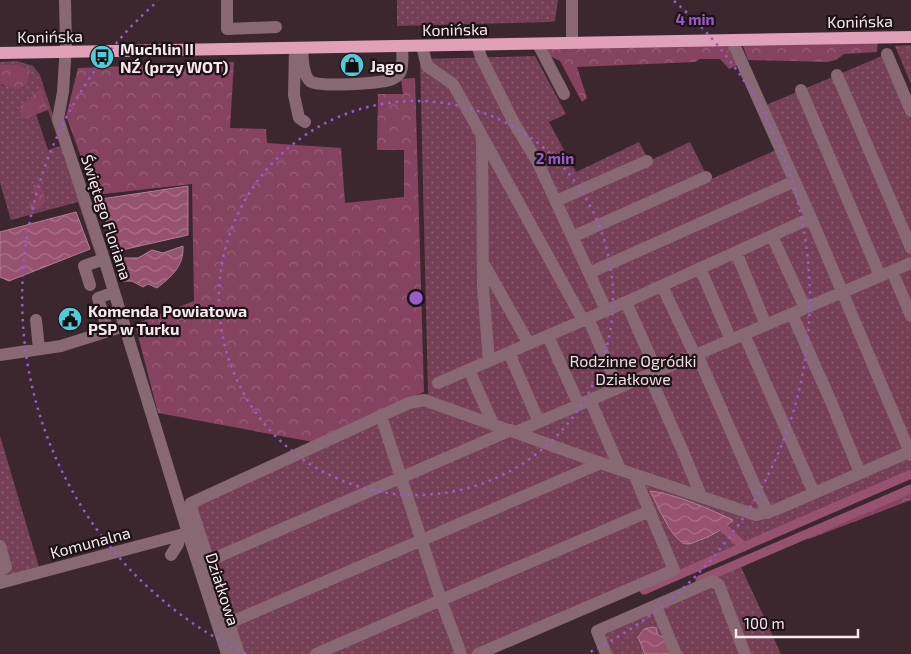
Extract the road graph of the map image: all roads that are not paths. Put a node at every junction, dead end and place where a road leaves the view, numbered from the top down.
1 (65, 0) edge
2 (227, 0) edge
3 (572, 0) edge
4 (276, 27) dead end
5 (911, 37) edge
6 (732, 40) junction
7 (572, 43) junction
8 (538, 44) junction
9 (402, 46) junction
10 (422, 46) junction
11 (298, 48) junction
12 (479, 51) junction
13 (65, 52) junction
14 (0, 53) edge
15 (887, 54) dead end
16 (837, 75) dead end
17 (801, 90) dead end
18 (564, 94) dead end
19 (911, 111) edge
20 (305, 122) dead end
21 (481, 134) junction
22 (646, 160) dead end
23 (706, 177) dead end
24 (795, 181) junction
25 (556, 201) junction
26 (811, 218) junction
27 (772, 236) junction
28 (572, 237) junction
29 (911, 248) edge
30 (736, 252) junction
31 (104, 259) junction
32 (911, 263) edge
33 (484, 266) junction
34 (700, 268) junction
35 (589, 274) junction
36 (886, 274) junction
37 (90, 285) dead end
38 (662, 286) junction
39 (842, 291) junction
40 (114, 292) junction
41 (626, 302) junction
42 (805, 308) junction
43 (606, 310) junction
44 (792, 314) junction
45 (911, 316) edge
46 (585, 319) junction
47 (36, 320) dead end
48 (766, 325) junction
49 (124, 326) junction
50 (108, 331) junction
51 (744, 334) junction
52 (548, 336) junction
53 (731, 340) junction
54 (529, 344) junction
55 (39, 349) junction
56 (509, 353) junction
57 (0, 355) edge
58 (696, 355) junction
59 (489, 361) junction
60 (469, 370) junction
61 (653, 373) junction
62 (438, 383) dead end
63 (618, 388) junction
64 (585, 402) junction
65 (381, 416) junction
66 (539, 422) junction
67 (493, 424) junction
68 (513, 431) junction
69 (910, 453) edge
70 (601, 463) junction
71 (620, 469) junction
72 (860, 473) junction
73 (634, 474) junction
74 (402, 478) junction
75 (814, 493) junction
76 (701, 496) junction
77 (650, 511) junction
78 (768, 513) junction
79 (184, 534) junction
80 (422, 540) junction
81 (0, 546) edge
82 (171, 555) dead end
83 (208, 561) junction
84 (0, 572) edge
85 (0, 583) edge
86 (442, 600) junction
87 (656, 606) junction
88 (224, 625) junction
89 (227, 654) edge
90 (239, 654) edge
91 (316, 654) edge
92 (461, 654) edge
93 (478, 654) edge
94 (606, 654) edge
95 (676, 654) edge
96 (745, 654) edge

1 - 13 street, Świętego Floriana
2 - 4 street
3 - 7 street
5 - 6 main road, Konińska
6 - 7 main road, Konińska
6 - 24 street
7 - 8 main road, Konińska
8 - 12 main road, Konińska
8 - 18 street
9 - 10 main road, Konińska
9 - 11 main road, Konińska
9 - 11 street
10 - 12 main road, Konińska
10 - 21 street
11 - 13 main road, Konińska
11 - 20 street
12 - 25 street
13 - 14 main road, Konińska
13 - 31 street, Świętego Floriana
15 - 19 street
16 - 29 street
17 - 36 street
21 - 33 street
21 - 46 street
22 - 25 street
23 - 28 street
24 - 26 street
24 - 35 street
25 - 28 street
26 - 27 street
26 - 39 street
27 - 30 street
27 - 42 street
28 - 35 street
30 - 34 street
30 - 48 street
31 - 37 street
31 - 40 street, Świętego Floriana
32 - 36 street
33 - 54 street
33 - 59 street
34 - 38 street
34 - 53 street
35 - 43 street
36 - 39 street
36 - 45 street
38 - 41 street
38 - 58 street
39 - 42 street
39 - 69 street
40 - 49 street, Świętego Floriana
40 - 50 street
41 - 43 street
41 - 61 street
42 - 44 street
43 - 46 street
44 - 48 street
44 - 72 street
46 - 52 street
46 - 63 street
47 - 55 street
48 - 51 street
49 - 50 street
49 - 79 street, Świętego Floriana
50 - 55 street
51 - 53 street
51 - 75 street
52 - 54 street
52 - 64 street
53 - 58 street
54 - 56 street
55 - 57 street
56 - 59 street
56 - 66 street
58 - 61 street
58 - 78 street
59 - 60 street
60 - 62 street
60 - 67 street
61 - 63 street
61 - 76 street
63 - 64 street
64 - 66 street
64 - 71 street
65 - 67 street
65 - 74 street
65 - 83 street
66 - 68 street
67 - 68 street
68 - 70 street
68 - 74 street
69 - 72 street
70 - 71 street
70 - 80 street
71 - 73 street
72 - 75 street
73 - 76 street
73 - 77 street
74 - 80 street
74 - 83 street
75 - 78 street
76 - 78 street
77 - 86 street
77 - 93 street
79 - 82 street
79 - 85 street, Komunalna
79 - 88 street, Działkowa
80 - 86 street
80 - 88 street
81 - 84 street
83 - 88 street
86 - 91 street
86 - 92 street
87 - 94 street
87 - 95 street
87 - 96 street
88 - 89 street, Działkowa
88 - 90 street

